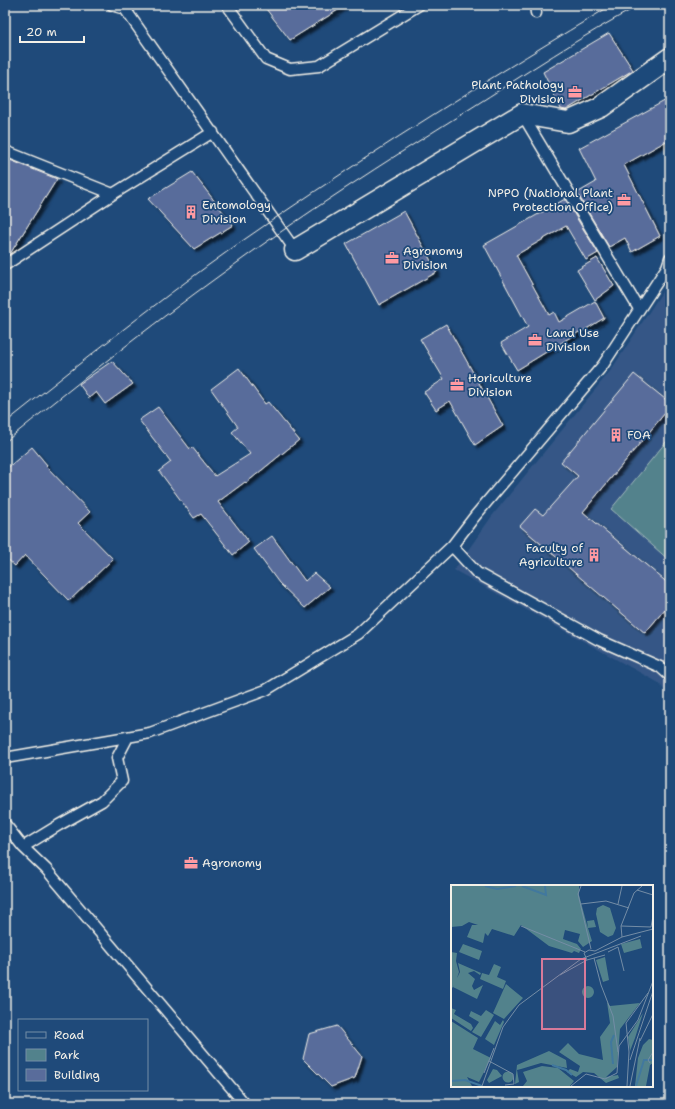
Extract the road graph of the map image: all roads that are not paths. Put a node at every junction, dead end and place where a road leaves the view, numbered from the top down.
1 (112, 5) edge
2 (227, 5) edge
3 (419, 5) edge
4 (128, 7) edge
5 (670, 58) edge
6 (522, 114) junction
7 (213, 132) junction
8 (5, 151) edge
9 (113, 194) junction
10 (295, 250) joint
11 (670, 258) edge
12 (5, 265) edge
13 (639, 309) junction
14 (452, 546) junction
15 (670, 676) edge
16 (128, 737) junction
17 (5, 758) edge
18 (5, 824) edge
19 (23, 847) junction
20 (245, 1104) edge

1 - 4 lane
2 - 3 lane
4 - 7 lane
5 - 6 street
6 - 10 street
6 - 13 lane
7 - 9 lane
7 - 10 lane
8 - 9 lane
9 - 12 lane
11 - 13 lane
13 - 14 lane
14 - 15 lane
14 - 16 lane
16 - 17 lane
16 - 19 lane
18 - 19 lane
19 - 20 lane

